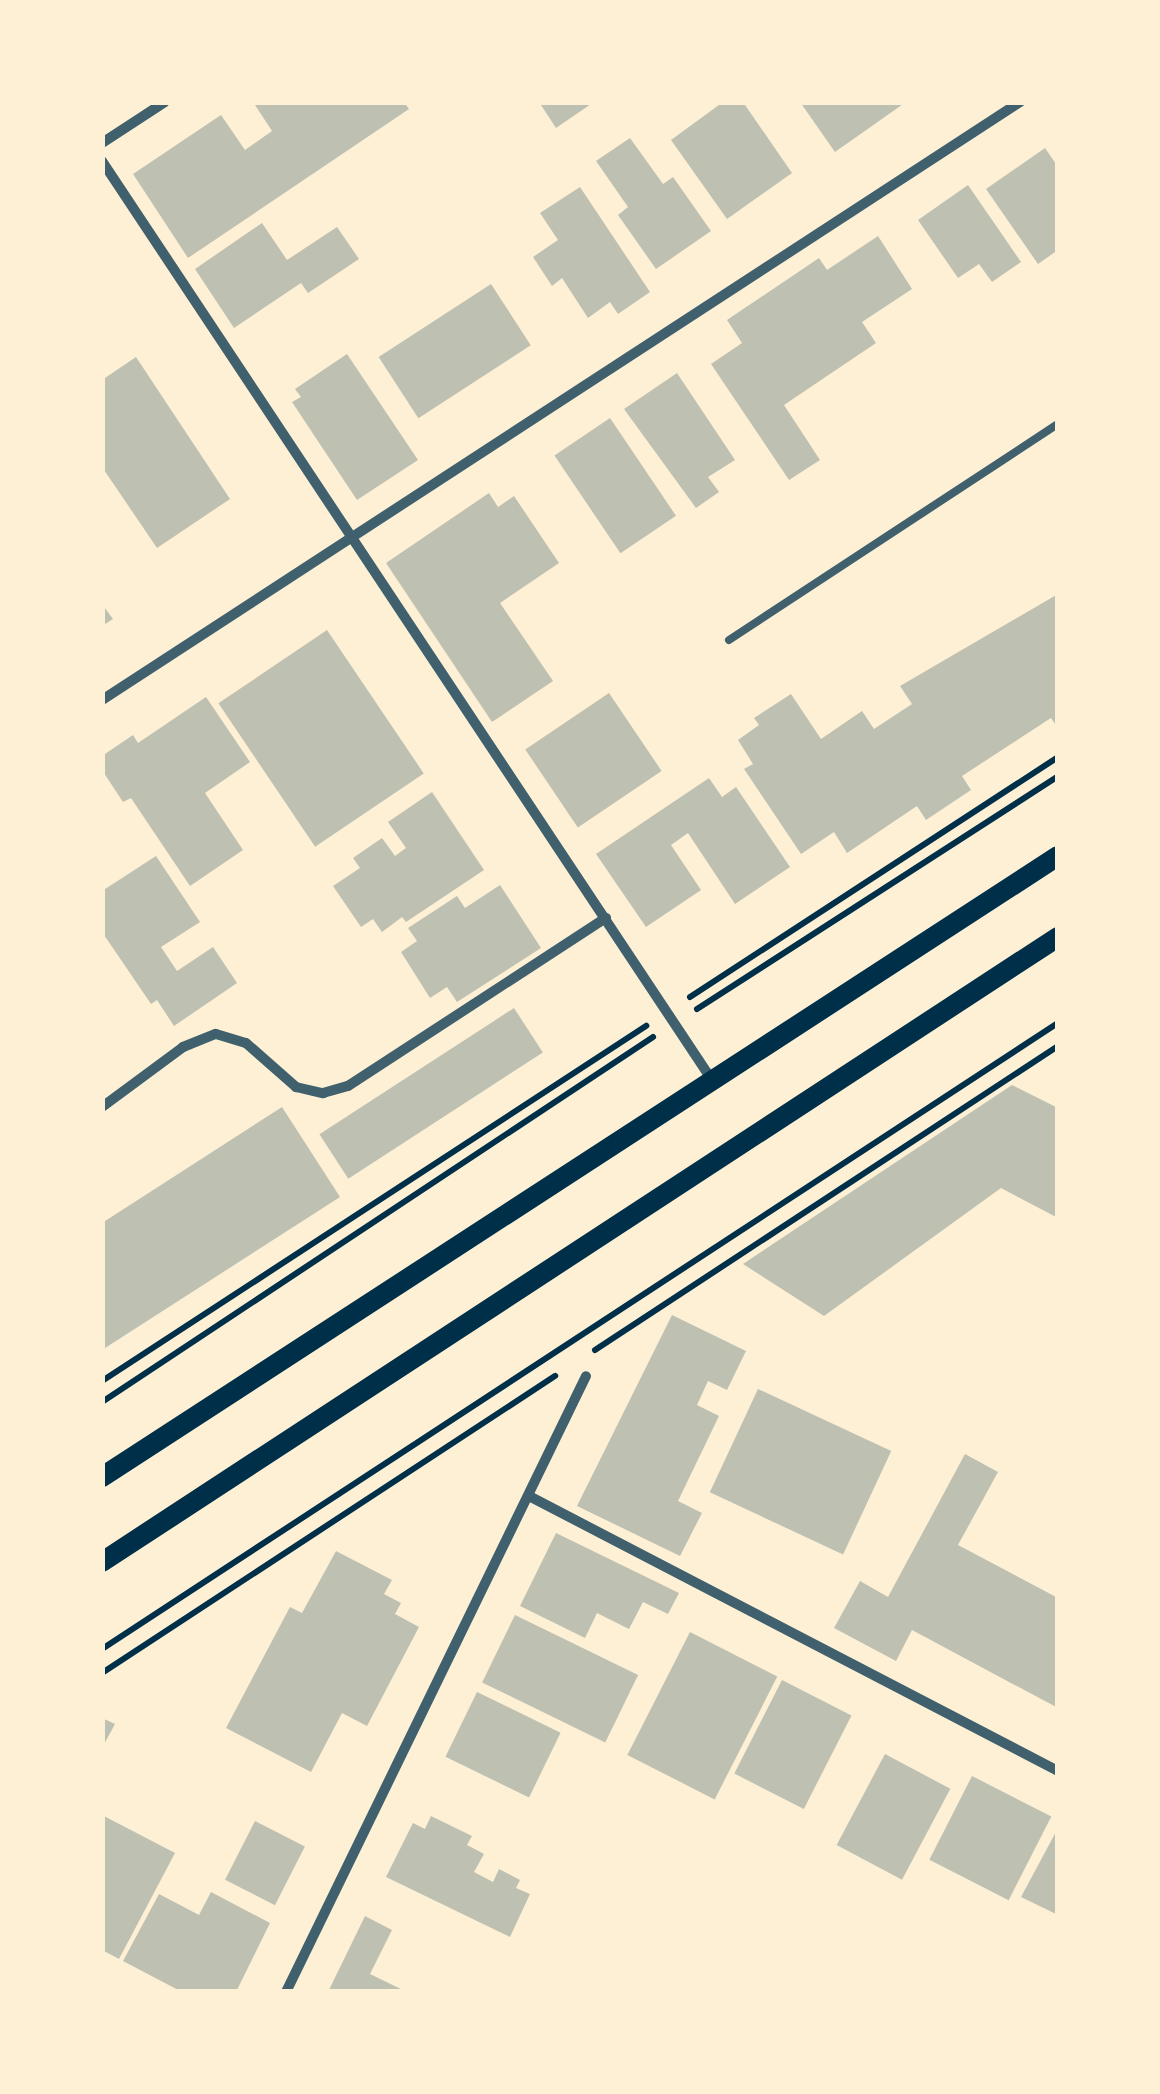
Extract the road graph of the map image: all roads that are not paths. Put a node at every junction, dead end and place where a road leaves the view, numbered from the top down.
1 (165, 102) edge
2 (1020, 102) edge
3 (102, 144) edge
4 (102, 160) edge
5 (1058, 424) edge
6 (354, 533) junction
7 (729, 640) dead end
8 (102, 700) edge
9 (1058, 856) edge
10 (606, 918) junction
11 (1058, 937) edge
12 (712, 1080) junction
13 (102, 1107) edge
14 (586, 1376) dead end
15 (102, 1477) edge
16 (529, 1496) junction
17 (102, 1562) edge
18 (1058, 1771) edge
19 (286, 1992) edge

1 - 3 street
2 - 6 street
4 - 6 street
5 - 7 lane
6 - 8 street
6 - 10 street
9 - 12 main road
10 - 12 street
10 - 13 street
11 - 17 main road
12 - 15 main road
14 - 16 street
16 - 18 street
16 - 19 street

